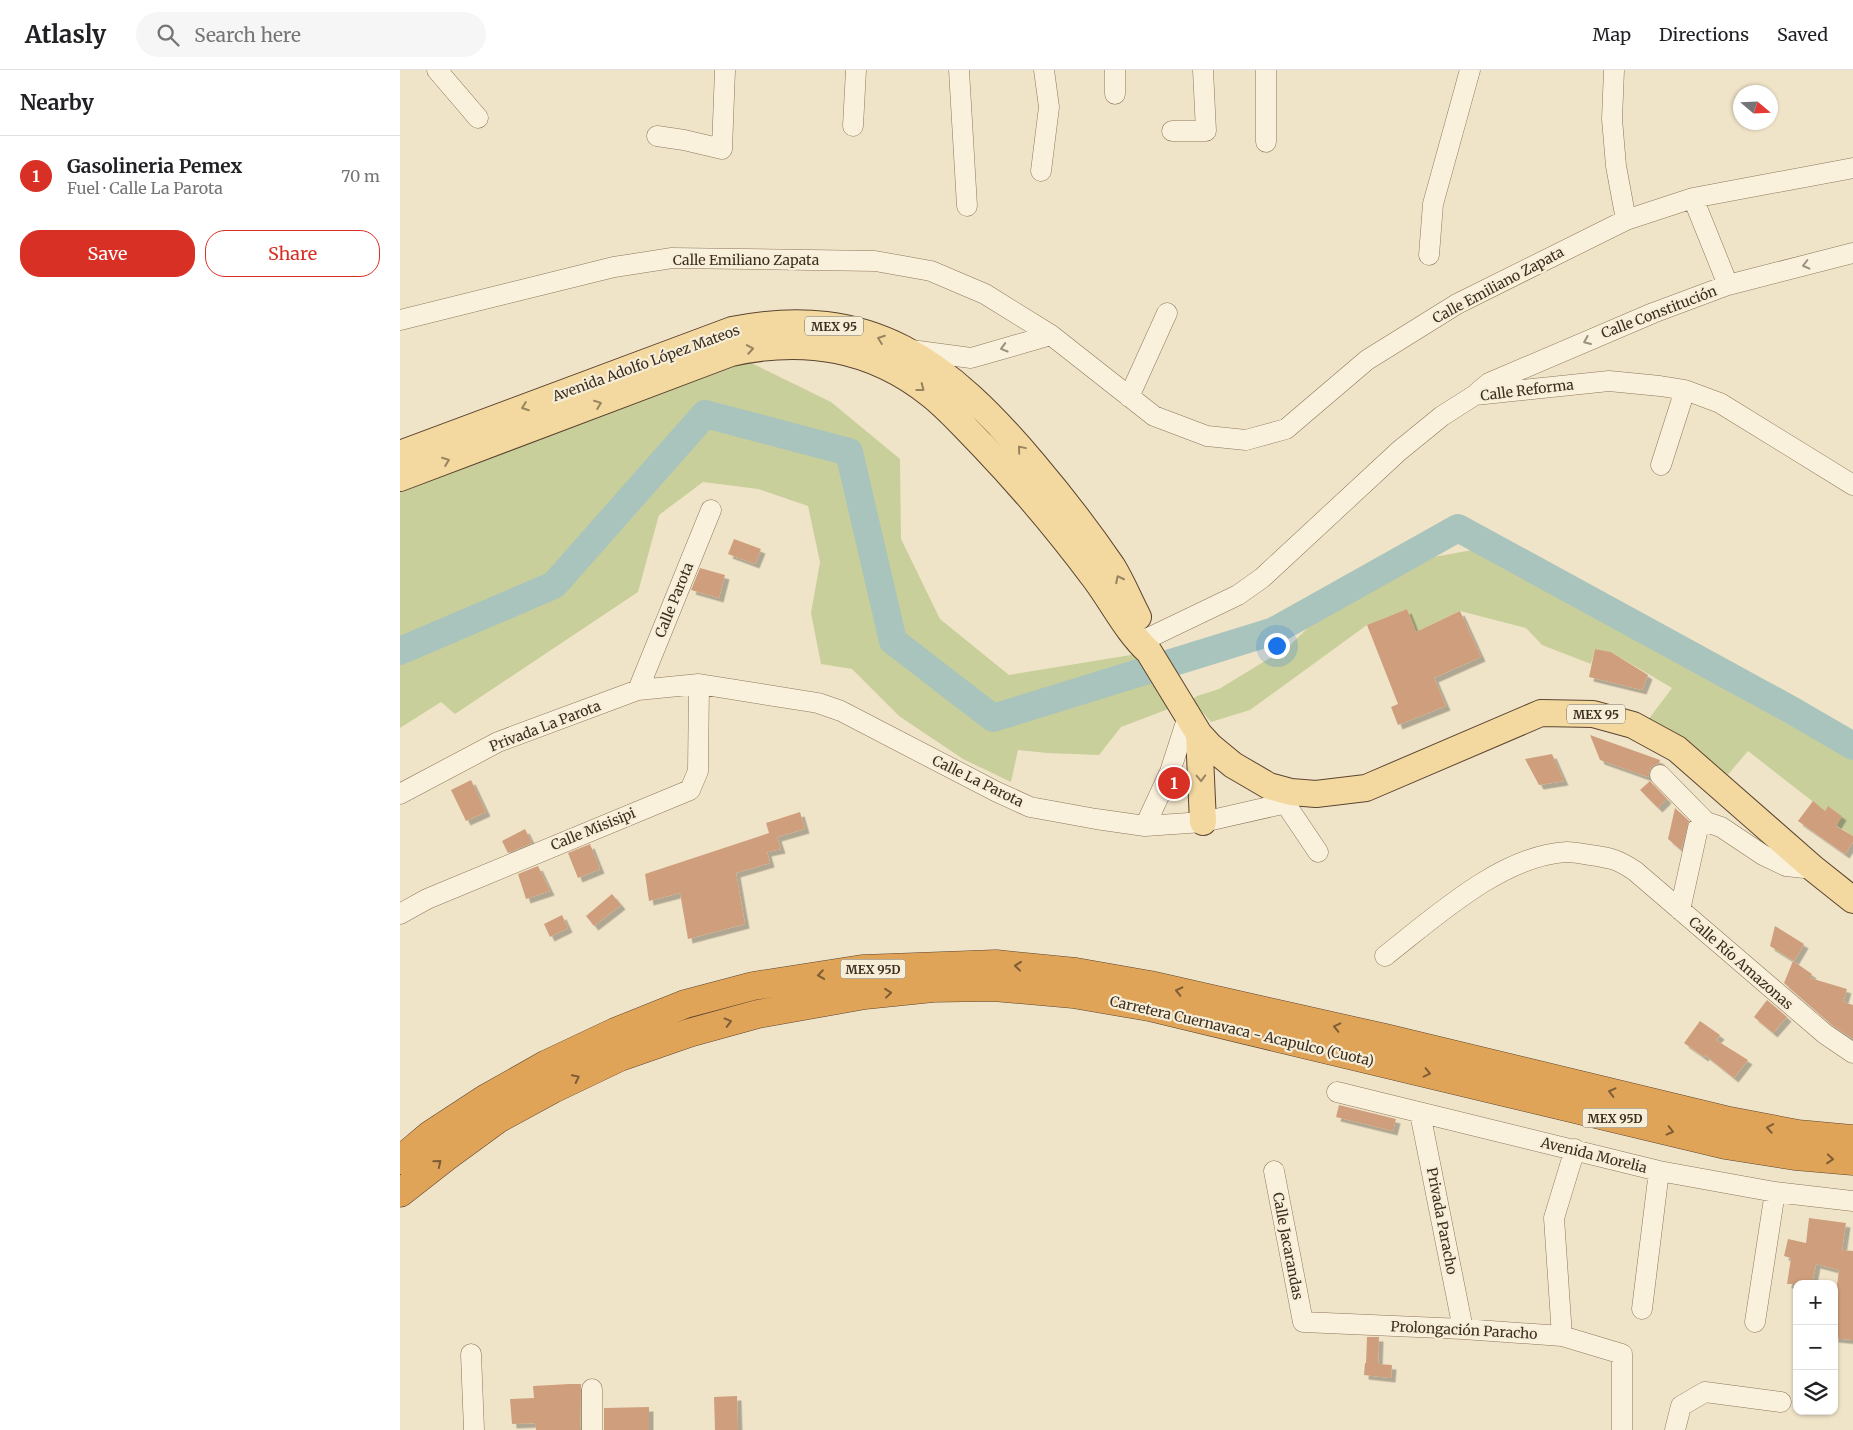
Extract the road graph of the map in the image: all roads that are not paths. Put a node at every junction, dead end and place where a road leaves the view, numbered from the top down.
1 (438, 70) edge
2 (725, 70) edge
3 (856, 70) edge
4 (959, 70) edge
5 (1044, 70) edge
6 (1115, 70) edge
7 (1203, 70) edge
8 (1266, 70) edge
9 (1470, 70) edge
10 (1614, 70) edge
11 (1116, 94) dead end
12 (478, 118) dead end
13 (853, 126) dead end
14 (1172, 131) dead end
15 (657, 136) dead end
16 (1266, 142) dead end
17 (1853, 168) edge
18 (1041, 171) dead end
19 (1693, 198) junction
20 (967, 206) dead end
21 (1626, 220) junction
22 (1853, 253) edge
23 (1428, 256) dead end
24 (1728, 285) junction
25 (1167, 314) dead end
26 (400, 320) edge
27 (1051, 335) junction
28 (906, 349) junction
29 (1685, 390) junction
30 (1474, 395) junction
31 (1129, 398) junction
32 (400, 454) edge
33 (1661, 465) dead end
34 (400, 478) edge
35 (1853, 485) edge
36 (711, 510) dead end
37 (1148, 649) junction
38 (699, 684) junction
39 (638, 690) junction
40 (1189, 719) junction
41 (1660, 775) dead end
42 (400, 794) edge
43 (1287, 796) junction
44 (1203, 822) junction
45 (1706, 822) junction
46 (1145, 826) junction
47 (1318, 852) dead end
48 (1814, 869) junction
49 (1853, 900) edge
50 (1680, 910) junction
51 (400, 914) edge
52 (1384, 956) dead end
53 (1853, 1053) edge
54 (1337, 1092) dead end
55 (1420, 1113) junction
56 (1853, 1139) edge
57 (1575, 1149) junction
58 (400, 1160) edge
59 (1853, 1161) edge
60 (1274, 1171) dead end
61 (1659, 1171) junction
62 (1776, 1192) junction
63 (400, 1193) edge
64 (1853, 1201) edge
65 (1642, 1309) dead end
66 (1303, 1322) joint
67 (1756, 1322) dead end
68 (1463, 1329) junction
69 (1562, 1336) junction
70 (471, 1354) dead end
71 (592, 1389) dead end
72 (1781, 1402) dead end
73 (474, 1430) edge
74 (592, 1430) edge
75 (1622, 1430) edge
76 (1675, 1430) edge

1 - 12 street
2 - 15 street
3 - 13 street
4 - 20 street
5 - 18 street
6 - 11 street
7 - 14 street
8 - 16 street
9 - 23 street
10 - 21 street
17 - 19 street, Calle Emiliano Zapata
19 - 21 street, Calle Emiliano Zapata
19 - 24 street
21 - 31 street, Calle Emiliano Zapata
22 -> 24 street, Calle Constitución
24 -> 30 street, Calle Constitución
25 - 31 street
26 - 27 street, Calle Emiliano Zapata
27 -> 28 street
27 - 31 street, Calle Emiliano Zapata
28 -> 32 main road, Avenida Adolfo López Mateos / MEX 95
37 -> 28 main road, Avenida Adolfo López Mateos / MEX 95
29 - 30 street, Calle Reforma
29 - 33 street
29 - 35 street, Calle Reforma
30 - 37 street, Calle Reforma
34 -> 37 main road, Avenida Adolfo López Mateos / MEX 95
36 - 39 street, Calle Parota
37 - 40 main road, MEX 95
38 - 39 street, Privada La Parota
38 - 46 street, Calle La Parota
38 - 51 street, Calle Misisipi
39 - 42 street, Privada La Parota
40 - 43 main road, MEX 95
40 -> 44 main road
40 - 46 street
41 - 45 street
43 - 44 street, Calle La Parota
43 - 47 street
43 - 48 main road, MEX 95
44 - 46 street, Calle La Parota
45 - 48 street
45 - 50 street, Calle Río Amazonas
48 - 49 main road, MEX 95
50 - 52 street
50 - 53 street, Calle Río Amazonas
54 - 55 street, Avenida Morelia
55 - 57 street, Avenida Morelia
55 - 68 street, Privada Paracho
56 -> 58 highway, Carretera Cuernavaca - Acapulco (Cuota) / MEX 95D
57 - 61 street, Avenida Morelia
57 - 69 street
63 -> 59 highway, Carretera Cuernavaca - Acapulco (Cuota) / MEX 95D
60 - 66 street, Calle Jacarandas
61 - 62 street, Avenida Morelia
61 - 65 street
62 - 64 street, Avenida Morelia
62 - 67 street
66 - 68 street, Prolongación Paracho
68 - 69 street, Prolongación Paracho
69 - 75 street, Prolongación Paracho
70 - 73 street
71 - 74 street
72 - 76 street

